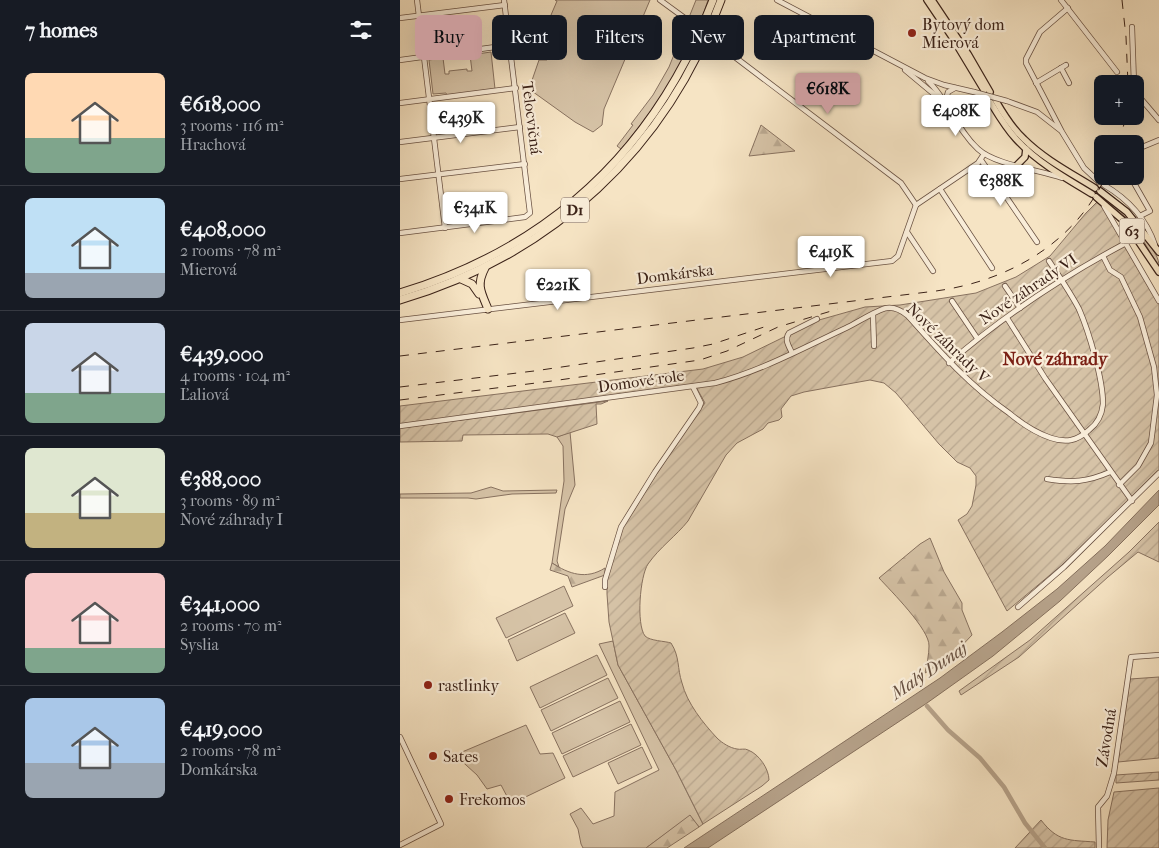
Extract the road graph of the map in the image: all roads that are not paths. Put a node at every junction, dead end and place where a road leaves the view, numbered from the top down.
1 (417, 0) edge
2 (660, 0) edge
3 (718, 0) edge
4 (777, 0) edge
5 (927, 0) edge
6 (932, 0) edge
7 (1061, 0) edge
8 (505, 2) edge
9 (1068, 8) junction
10 (419, 15) edge
11 (425, 15) edge
12 (507, 15) edge
13 (681, 15) edge
14 (415, 16) edge
15 (400, 18) edge
16 (1132, 27) dead end
17 (415, 58) edge
18 (400, 60) edge
19 (426, 60) edge
20 (512, 60) edge
21 (739, 60) edge
22 (1066, 65) dead end
23 (900, 66) junction
24 (1061, 68) junction
25 (1117, 72) dead end
26 (1134, 75) edge
27 (925, 78) junction
28 (1036, 83) junction
29 (1069, 83) dead end
30 (516, 88) junction
31 (956, 88) junction
32 (429, 99) junction
33 (1144, 102) edge
34 (400, 103) edge
35 (945, 103) junction
36 (1159, 120) edge
37 (520, 127) junction
38 (1062, 132) junction
39 (434, 138) junction
40 (1159, 140) edge
41 (400, 142) edge
42 (1144, 146) edge
43 (1026, 149) junction
44 (984, 154) junction
45 (982, 160) junction
46 (525, 164) junction
47 (1017, 165) junction
48 (439, 174) junction
49 (400, 179) edge
50 (1068, 180) junction
51 (1135, 185) edge
52 (940, 189) junction
53 (1096, 197) junction
54 (916, 205) junction
55 (1140, 216) junction
56 (445, 228) junction
57 (907, 232) junction
58 (400, 233) edge
59 (1037, 242) dead end
60 (1126, 243) junction
61 (1155, 246) junction
62 (1159, 252) edge
63 (1103, 256) junction
64 (1048, 261) dead end
65 (485, 268) junction
66 (992, 268) dead end
67 (933, 271) dead end
68 (1159, 272) edge
69 (461, 279) junction
70 (1062, 281) junction
71 (1005, 286) dead end
72 (400, 293) edge
73 (400, 300) edge
74 (952, 301) dead end
75 (1159, 301) edge
76 (1020, 308) junction
77 (486, 309) junction
78 (873, 315) junction
79 (1007, 318) junction
80 (817, 319) dead end
81 (400, 320) edge
82 (977, 338) junction
83 (874, 346) dead end
84 (792, 354) junction
85 (949, 362) junction
86 (692, 387) junction
87 (400, 426) edge
88 (1085, 434) junction
89 (1110, 472) junction
90 (1159, 473) edge
91 (1047, 479) dead end
92 (1120, 485) junction
93 (1132, 501) junction
94 (605, 587) dead end
95 (1018, 607) dead end
96 (1159, 655) edge
97 (400, 737) edge
98 (400, 845) edge
99 (1100, 848) edge

1 - 10 street
2 - 13 street
3 - 65 highway, D1
3 - 72 highway, D1
4 - 23 street
5 - 6 main road
7 - 9 street
8 - 11 street
8 - 12 street, Telocvičná
9 - 25 street
9 - 28 street
14 - 15 street
16 - 26 street
17 - 18 street
19 - 32 street
20 - 30 street, Telocvičná
21 - 54 street
22 - 24 street
23 - 27 street
23 - 35 street
24 - 28 street
24 - 29 street
27 - 31 street
27 - 35 street
28 - 38 street
30 - 32 street
30 - 37 street, Telocvičná
31 - 35 street
31 - 38 street, bridge
32 - 34 street
32 - 39 street
33 - 36 street
35 - 44 street
37 - 39 street
37 - 46 street, Telocvičná
38 - 55 street
39 - 41 street
39 - 48 street
40 - 42 street
43 - 47 main road
43 - 50 main road, 63
43 - 61 main road, 63
44 - 45 street
44 - 47 street
45 - 52 street
45 - 59 street
46 - 48 street
46 - 56 street, Telocvičná
47 - 50 street
48 - 49 street
48 - 56 street
50 - 53 main road, 63
51 - 55 street
52 - 54 street
52 - 66 street
53 - 60 street
53 - 68 main road, 63
54 - 57 street, Domkárska
55 - 61 street
56 - 58 street
57 - 67 street
57 - 77 street, Domkárska
60 - 63 street, Nové záhrady VI
60 - 75 street
61 - 62 main road, 63
63 - 70 street, Nové záhrady VI
63 - 92 street
64 - 70 street
65 - 69 highway, D1
65 - 77 highway
69 - 73 highway, D1
69 - 77 highway
70 - 76 street, Nové záhrady VI
70 - 88 street
71 - 76 street
74 - 82 street
76 - 79 street, Nové záhrady VI
77 - 81 street, Domkárska
78 - 83 street
78 - 84 street, Domové role
78 - 85 street, Nové záhrady V
79 - 82 street, Nové záhrady VI
79 - 88 street
80 - 84 street
82 - 85 street, Nové záhrady VI
84 - 86 street, Domové role
85 - 88 street, Nové záhrady V
86 - 87 street, Domové role
86 - 94 street
88 - 89 street
89 - 91 street
89 - 92 street
90 - 93 street
92 - 93 street
93 - 95 street
96 - 99 street, Závodná
97 - 98 street

